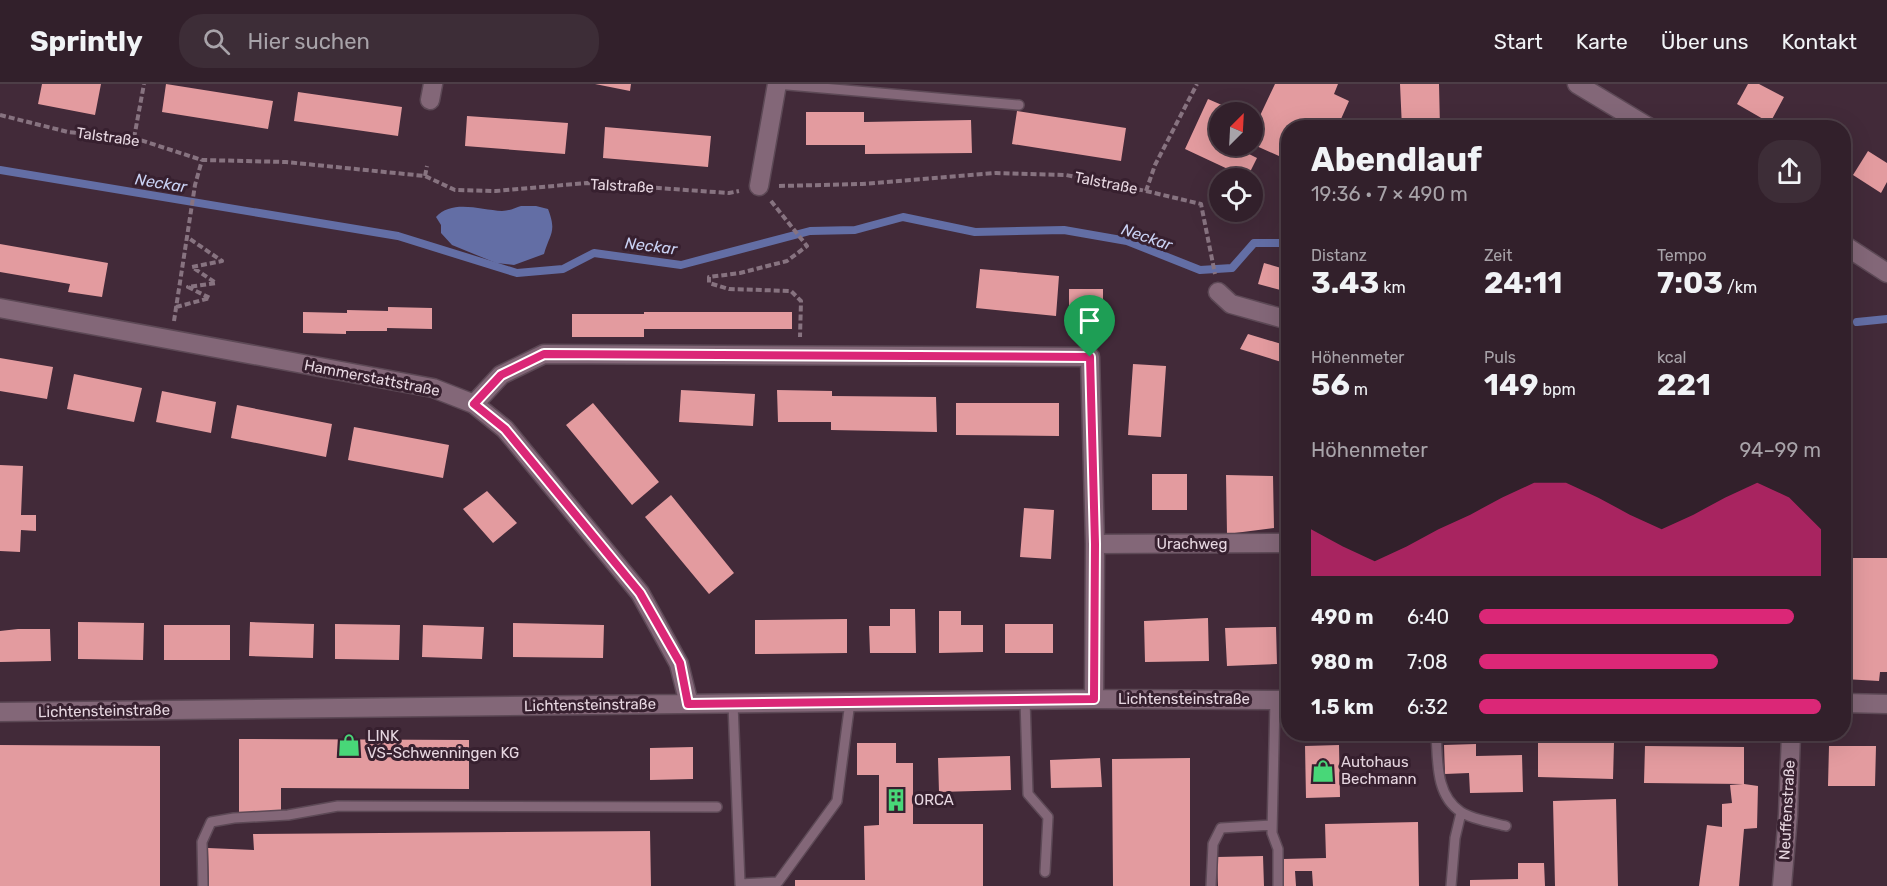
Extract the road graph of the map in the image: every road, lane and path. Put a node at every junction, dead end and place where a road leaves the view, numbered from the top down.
1 (144, 84) edge
2 (777, 84) edge
3 (1197, 84) edge
4 (1577, 84) edge
5 (1019, 105) dead end
6 (0, 115) edge
7 (1637, 120) edge
8 (134, 138) junction
9 (201, 160) junction
10 (427, 166) dead end
11 (425, 176) junction
12 (759, 186) junction
13 (1146, 191) junction
14 (775, 206) dead end
15 (187, 237) junction
16 (1851, 250) edge
17 (1210, 252) dead end
18 (1887, 273) edge
19 (1218, 292) dead end
20 (0, 308) edge
21 (1281, 318) edge
22 (800, 356) junction
23 (474, 404) junction
24 (1281, 543) edge
25 (1095, 544) junction
26 (1094, 699) junction
27 (1025, 700) junction
28 (1281, 700) edge
29 (850, 702) junction
30 (1851, 703) edge
31 (688, 704) junction
32 (734, 704) junction
33 (1887, 704) edge
34 (0, 712) edge
35 (1281, 712) edge
36 (1437, 741) edge
37 (1791, 741) edge
38 (717, 807) dead end
39 (1461, 813) junction
40 (1272, 825) junction
41 (1506, 826) dead end
42 (1045, 872) dead end
43 (203, 886) edge
44 (1211, 886) edge
45 (1278, 886) edge
46 (1451, 886) edge
47 (1782, 886) edge

1 - 8 path
2 - 5 lane
2 - 12 street
3 - 13 path
4 - 7 street
6 - 8 path, Talstraße
8 - 9 path, Talstraße
9 - 11 path, Talstraße
9 - 15 path
10 - 11 path
11 - 12 path, Talstraße
12 - 13 path, Talstraße
13 - 17 path, Talstraße
14 - 22 path
15 - 15 path
16 - 18 street
19 - 21 street
20 - 23 street, Hammerstattstraße
22 - 23 street
22 - 25 street
23 - 31 street, Hammerstattstraße
24 - 25 street, Urachweg
25 - 26 street
26 - 27 street, Lichtensteinstraße
26 - 28 street, Lichtensteinstraße
27 - 29 street, Lichtensteinstraße
27 - 42 lane
29 - 32 street, Lichtensteinstraße
29 - 32 lane
30 - 33 street
31 - 32 street, Lichtensteinstraße
31 - 34 street, Lichtensteinstraße
35 - 40 lane
36 - 39 lane
37 - 47 street, Neuffenstraße
38 - 43 lane
39 - 41 lane
39 - 46 lane
40 - 44 lane
40 - 45 lane

